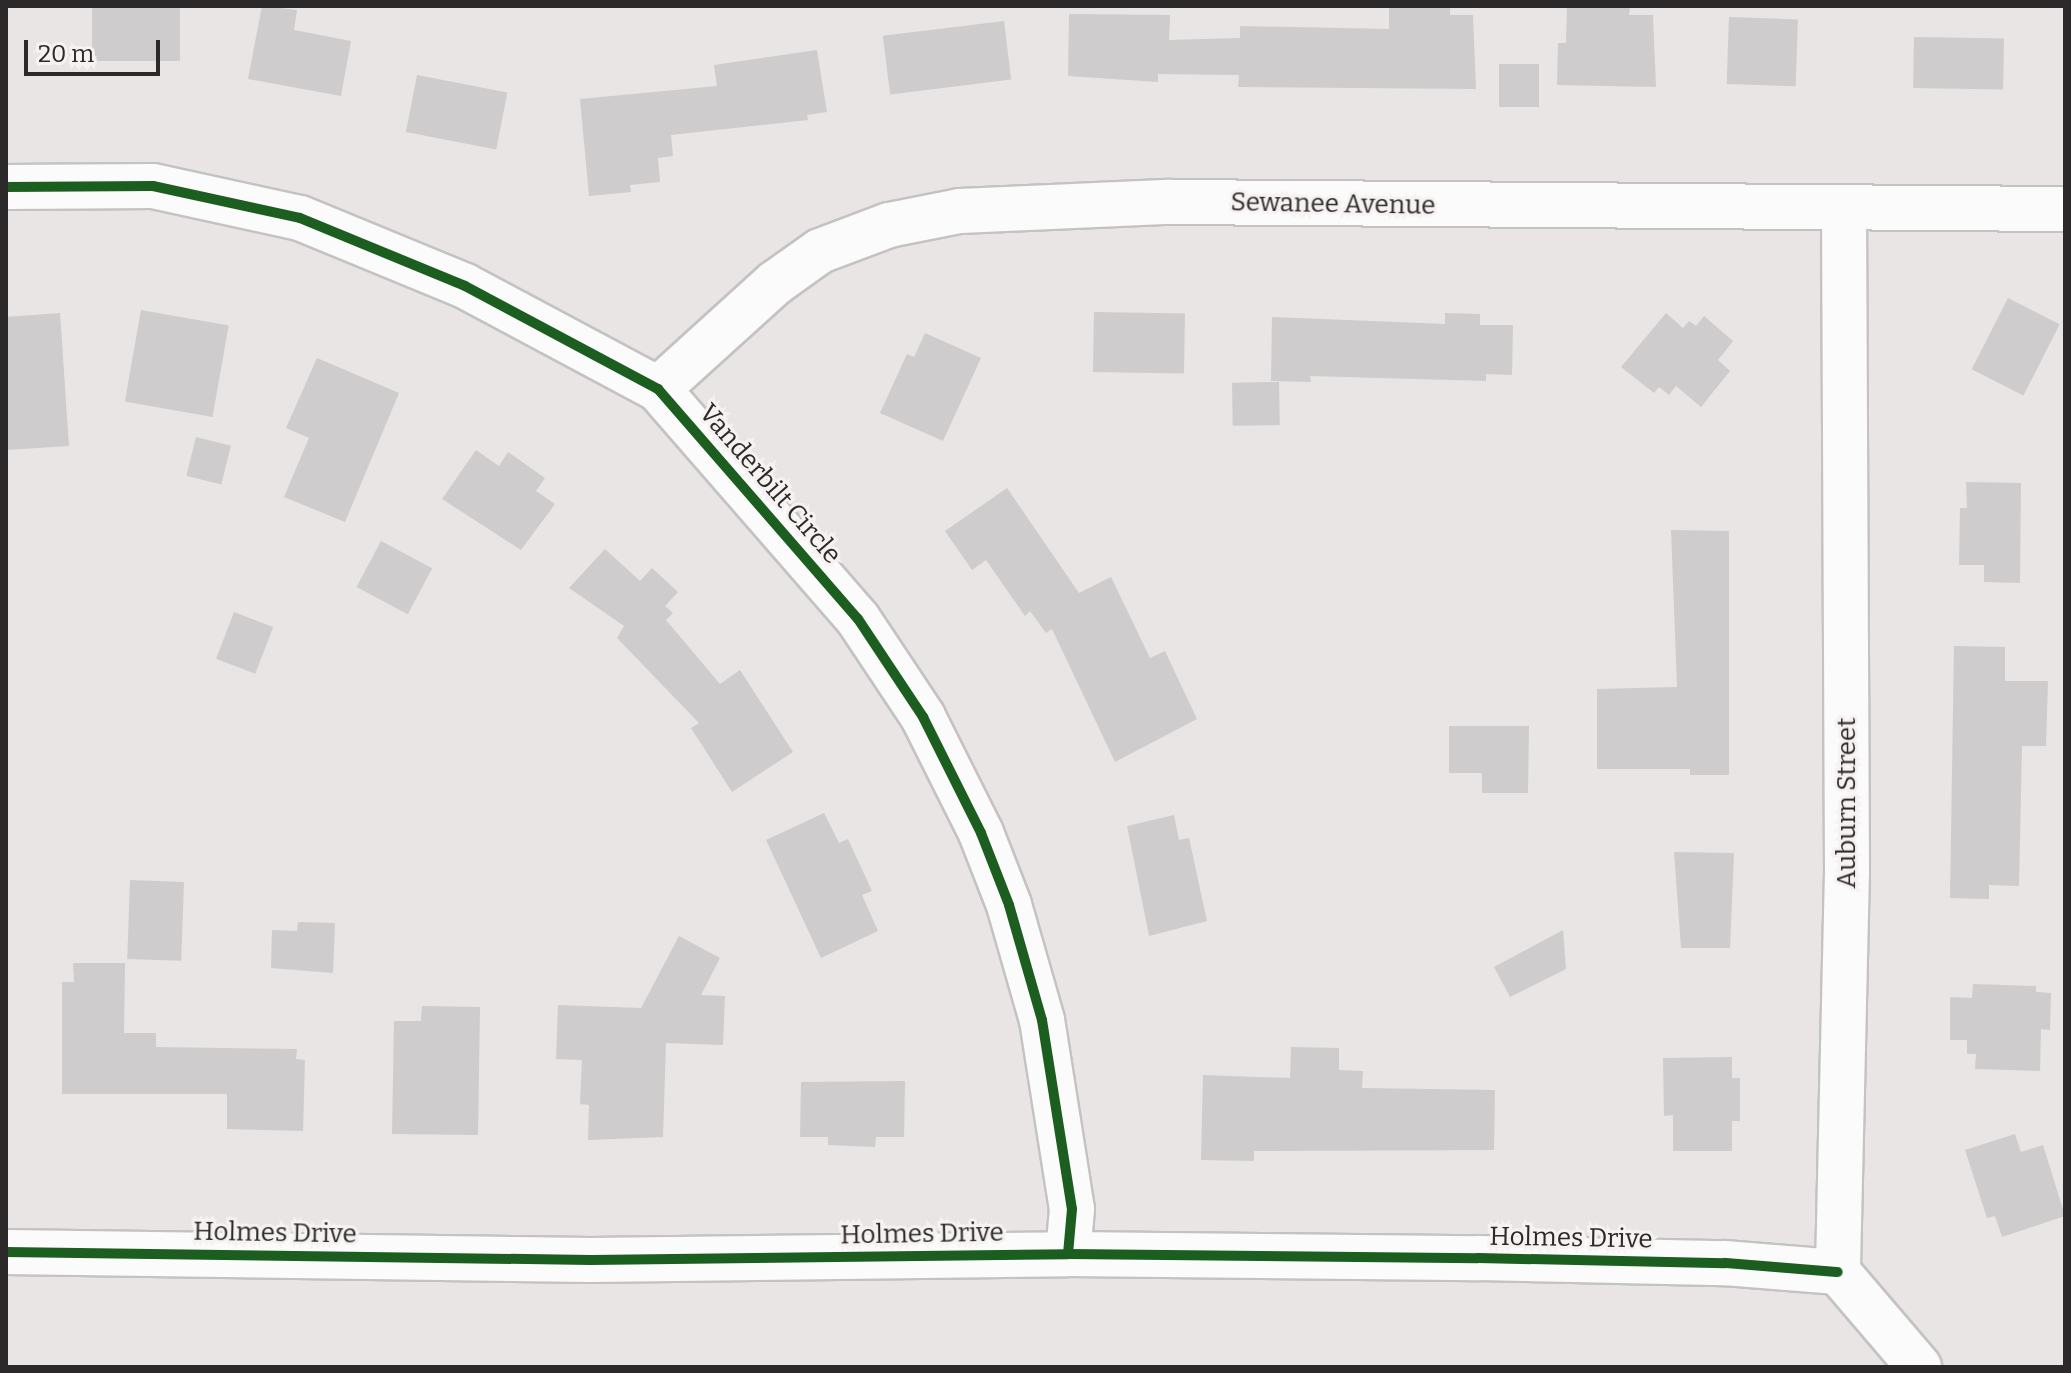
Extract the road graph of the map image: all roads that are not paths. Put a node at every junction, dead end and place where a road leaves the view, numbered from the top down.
1 (6, 187) edge
2 (2065, 209) edge
3 (1844, 210) junction
4 (658, 389) junction
5 (6, 1252) edge
6 (1068, 1254) junction
7 (1838, 1272) junction
8 (1919, 1367) edge

1 - 4 street, Vanderbilt Circle
2 - 3 street, Sewanee Avenue
3 - 4 street, Sewanee Avenue
3 - 7 street, Auburn Street
4 - 6 street, Vanderbilt Circle
5 - 6 street, Holmes Drive
6 - 7 street, Holmes Drive
7 - 8 street

